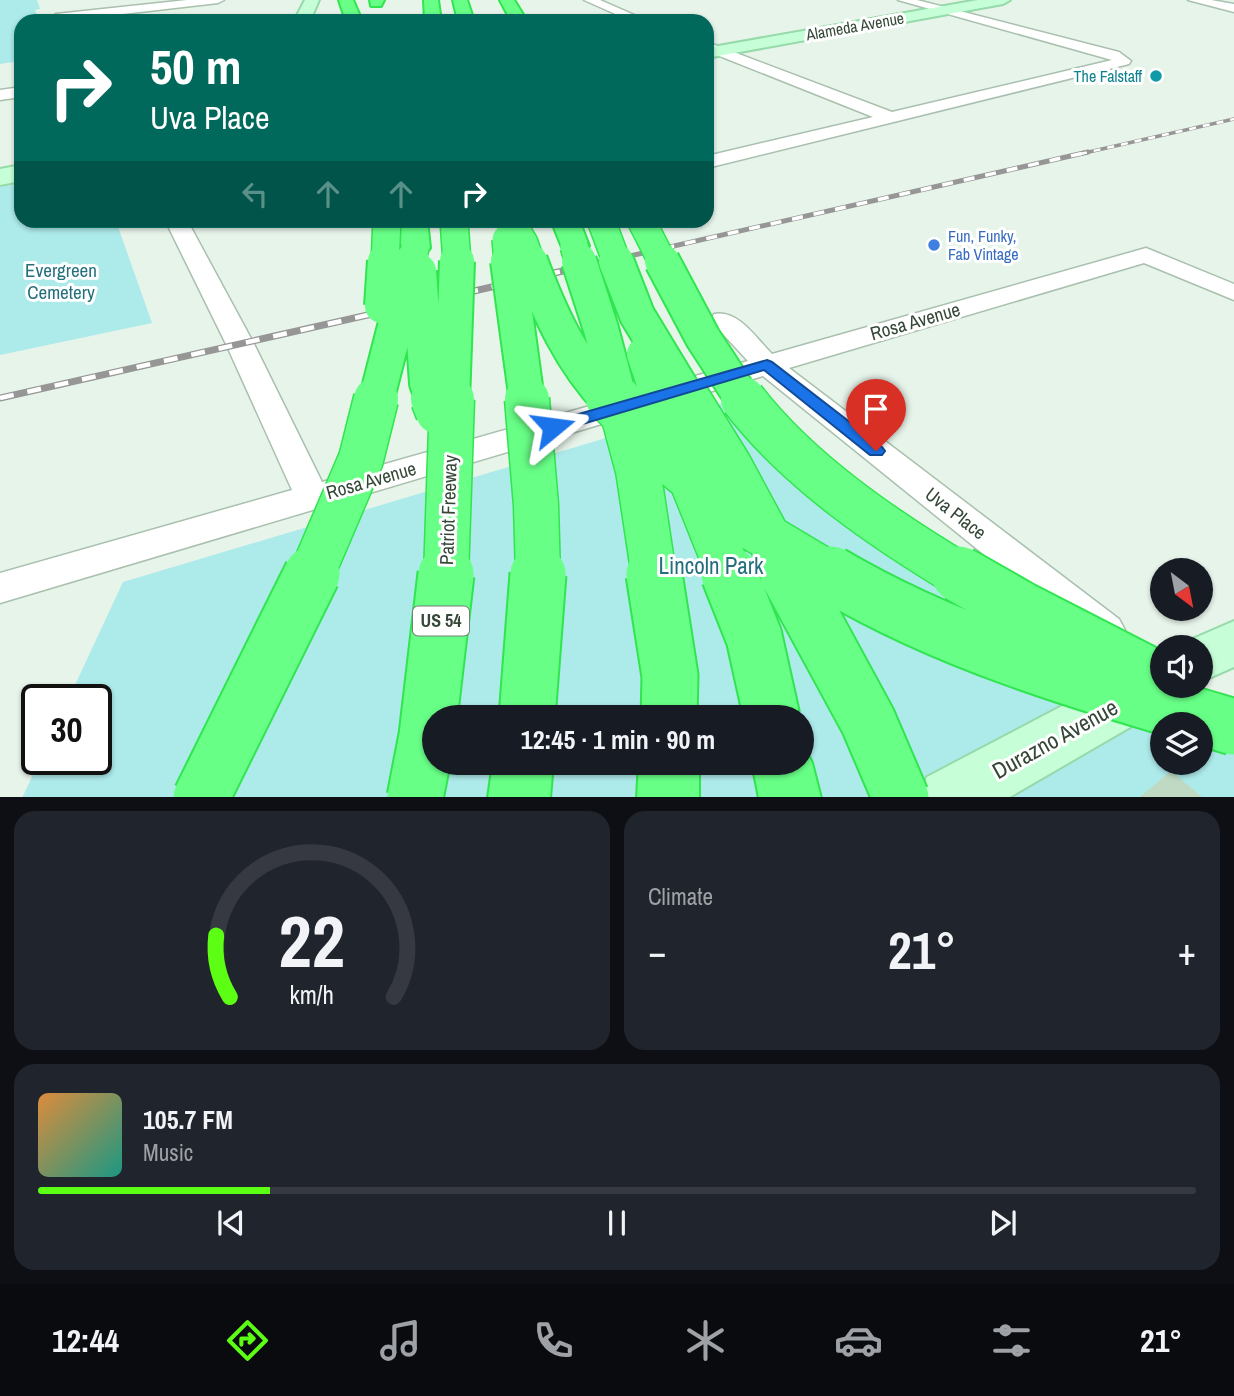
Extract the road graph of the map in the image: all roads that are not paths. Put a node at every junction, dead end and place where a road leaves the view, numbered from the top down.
1 (218, 0) edge
2 (591, 0) edge
3 (904, 0) edge
4 (970, 0) edge
5 (1003, 0) edge
6 (1194, 0) edge
7 (1234, 8) edge
8 (938, 9) junction
9 (75, 14) edge
10 (625, 14) edge
11 (714, 48) edge
12 (714, 51) edge
13 (892, 118) junction
14 (714, 160) edge
15 (180, 228) edge
16 (455, 228) edge
17 (508, 228) edge
18 (514, 228) edge
19 (568, 228) edge
20 (604, 228) edge
21 (645, 228) edge
22 (405, 230) edge
23 (1234, 293) edge
24 (637, 314) junction
25 (723, 320) dead end
26 (767, 365) junction
27 (450, 442) junction
28 (312, 497) junction
29 (0, 588) edge
30 (1234, 642) edge
31 (1213, 653) edge
32 (1150, 666) edge
33 (1150, 675) edge
34 (1150, 688) edge
35 (1193, 698) edge
36 (528, 705) edge
37 (669, 705) edge
38 (769, 705) edge
39 (1234, 719) edge
40 (1234, 727) edge
41 (522, 775) edge
42 (669, 775) edge
43 (785, 775) edge
44 (201, 797) edge
45 (415, 797) edge
46 (520, 797) edge
47 (668, 797) edge
48 (790, 797) edge
49 (901, 797) edge
50 (949, 797) edge

1 - 9 street
2 - 10 street
3 - 8 street
4 - 8 main road, Alameda Avenue
5 - 8 main road, Alameda Avenue
6 - 7 street
8 - 11 main road, Alameda Avenue
8 - 13 street
12 - 13 street
13 - 14 street
15 - 28 street
16 - 27 highway, Patriot Freeway / US 54, bridge
17 - 36 highway, bridge
18 - 40 highway, bridge
19 - 37 highway, bridge
20 - 24 highway, bridge
21 - 33 highway, bridge
22 - 27 highway, bridge
22 - 44 highway, bridge
23 - 26 street, Rosa Avenue
24 - 38 highway, bridge
24 - 49 highway, bridge
25 - 26 street, Uva Place
26 - 28 street, Rosa Avenue
26 - 32 street, Uva Place
27 - 45 highway, Patriot Freeway / US 54, bridge
28 - 29 street, Rosa Avenue
30 - 31 main road
34 - 50 main road, Durazno Avenue
35 - 39 highway
41 - 46 highway
42 - 47 highway
43 - 48 highway

